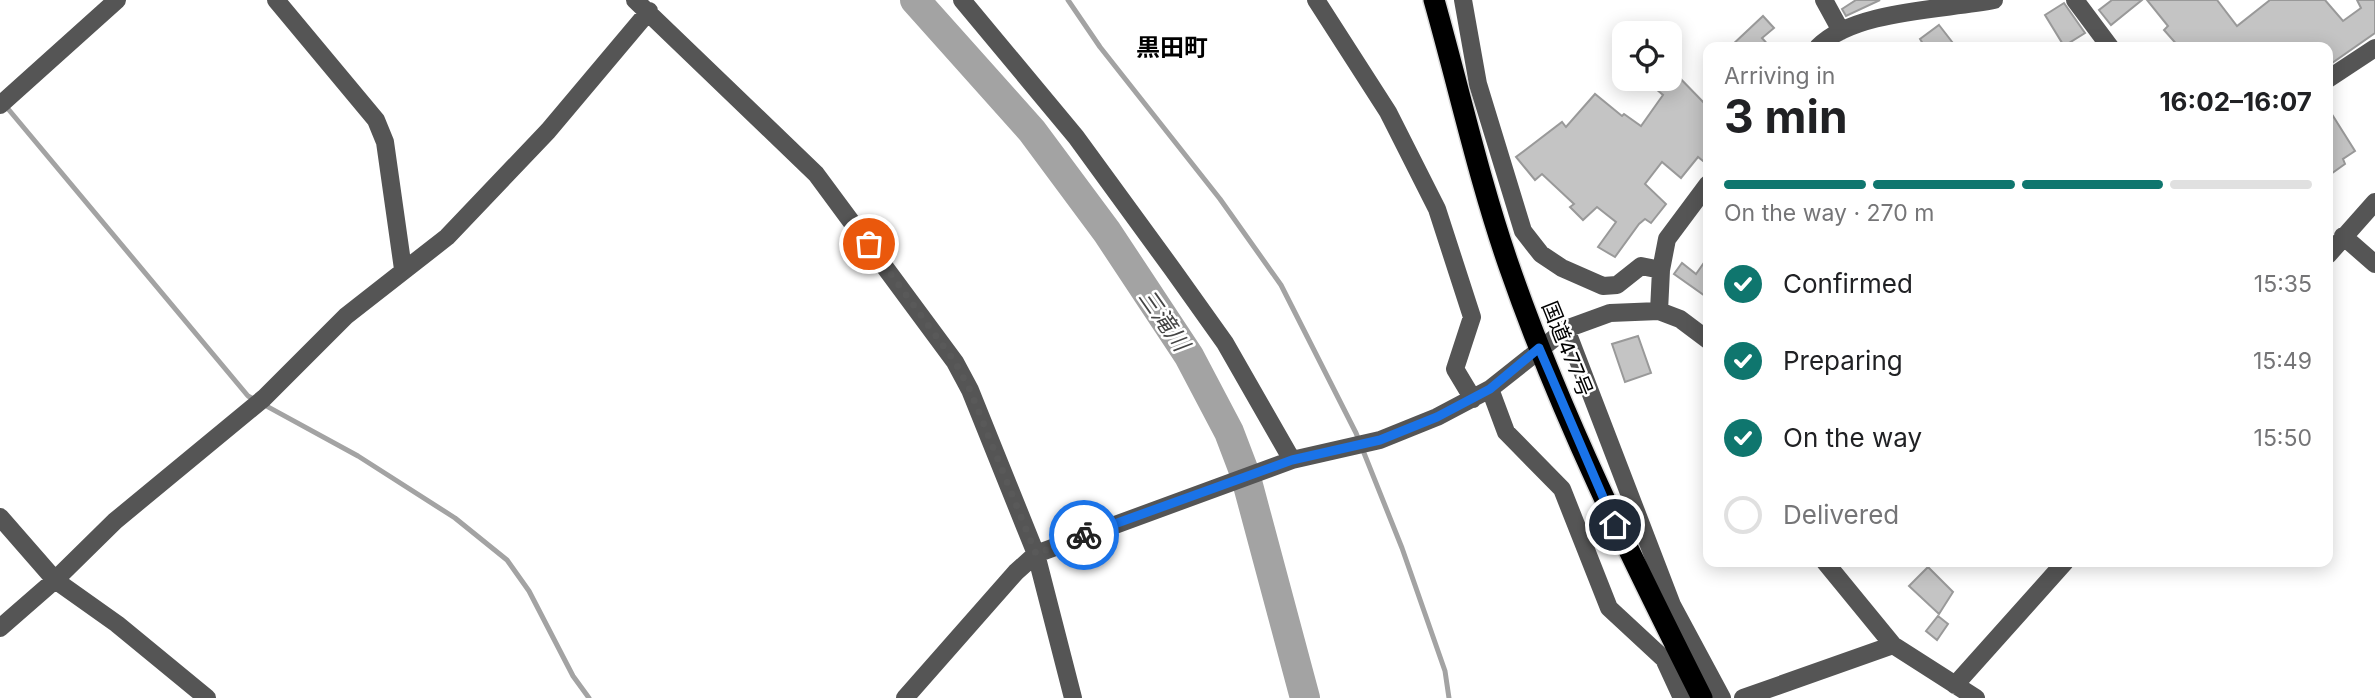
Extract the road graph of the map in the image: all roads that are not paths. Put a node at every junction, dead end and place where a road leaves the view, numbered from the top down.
1 (117, 0) edge
2 (276, 0) edge
3 (635, 0) edge
4 (962, 0) edge
5 (1316, 0) edge
6 (1434, 0) edge
7 (1463, 0) edge
8 (1824, 0) edge
9 (1993, 0) edge
10 (2076, 0) edge
11 (649, 11) junction
12 (1841, 31) junction
13 (1825, 42) edge
14 (2105, 42) edge
15 (2375, 48) edge
16 (2333, 76) edge
17 (6, 100) edge
18 (1703, 191) edge
19 (2375, 202) edge
20 (2343, 236) junction
21 (2333, 249) edge
22 (2375, 264) edge
23 (403, 269) junction
24 (1661, 270) junction
25 (1659, 311) junction
26 (1566, 329) junction
27 (1703, 336) edge
28 (1539, 348) junction
29 (1490, 389) junction
30 (1473, 399) junction
31 (1290, 462) junction
32 (0, 517) edge
33 (1036, 554) junction
34 (1829, 567) edge
35 (2061, 567) edge
36 (55, 580) junction
37 (0, 628) edge
38 (1893, 645) junction
39 (1955, 685) junction
40 (207, 698) edge
41 (905, 698) edge
42 (1073, 698) edge
43 (1682, 698) edge
44 (1702, 698) edge
45 (1721, 698) edge
46 (1743, 698) edge
47 (1976, 698) edge

1 - 17 street
2 - 23 street
3 - 11 street
4 - 31 street
5 - 30 street
6 - 28 highway, 国道477号
7 - 24 street
8 - 12 street
9 - 12 street
10 - 14 street
11 - 23 street
11 - 33 street
12 - 13 street
15 - 16 street
18 - 24 street
19 - 20 street
20 - 21 street
20 - 22 street
23 - 36 street
24 - 25 street
25 - 26 street
25 - 27 street
26 - 28 street
26 - 45 street
28 - 29 street
28 - 44 highway, 国道477号
29 - 30 street
29 - 43 street
30 - 31 street
31 - 33 street
32 - 36 street
33 - 41 street
33 - 42 street
34 - 38 street
35 - 39 street
36 - 37 street
36 - 40 street
38 - 39 street
38 - 46 street
39 - 47 street

